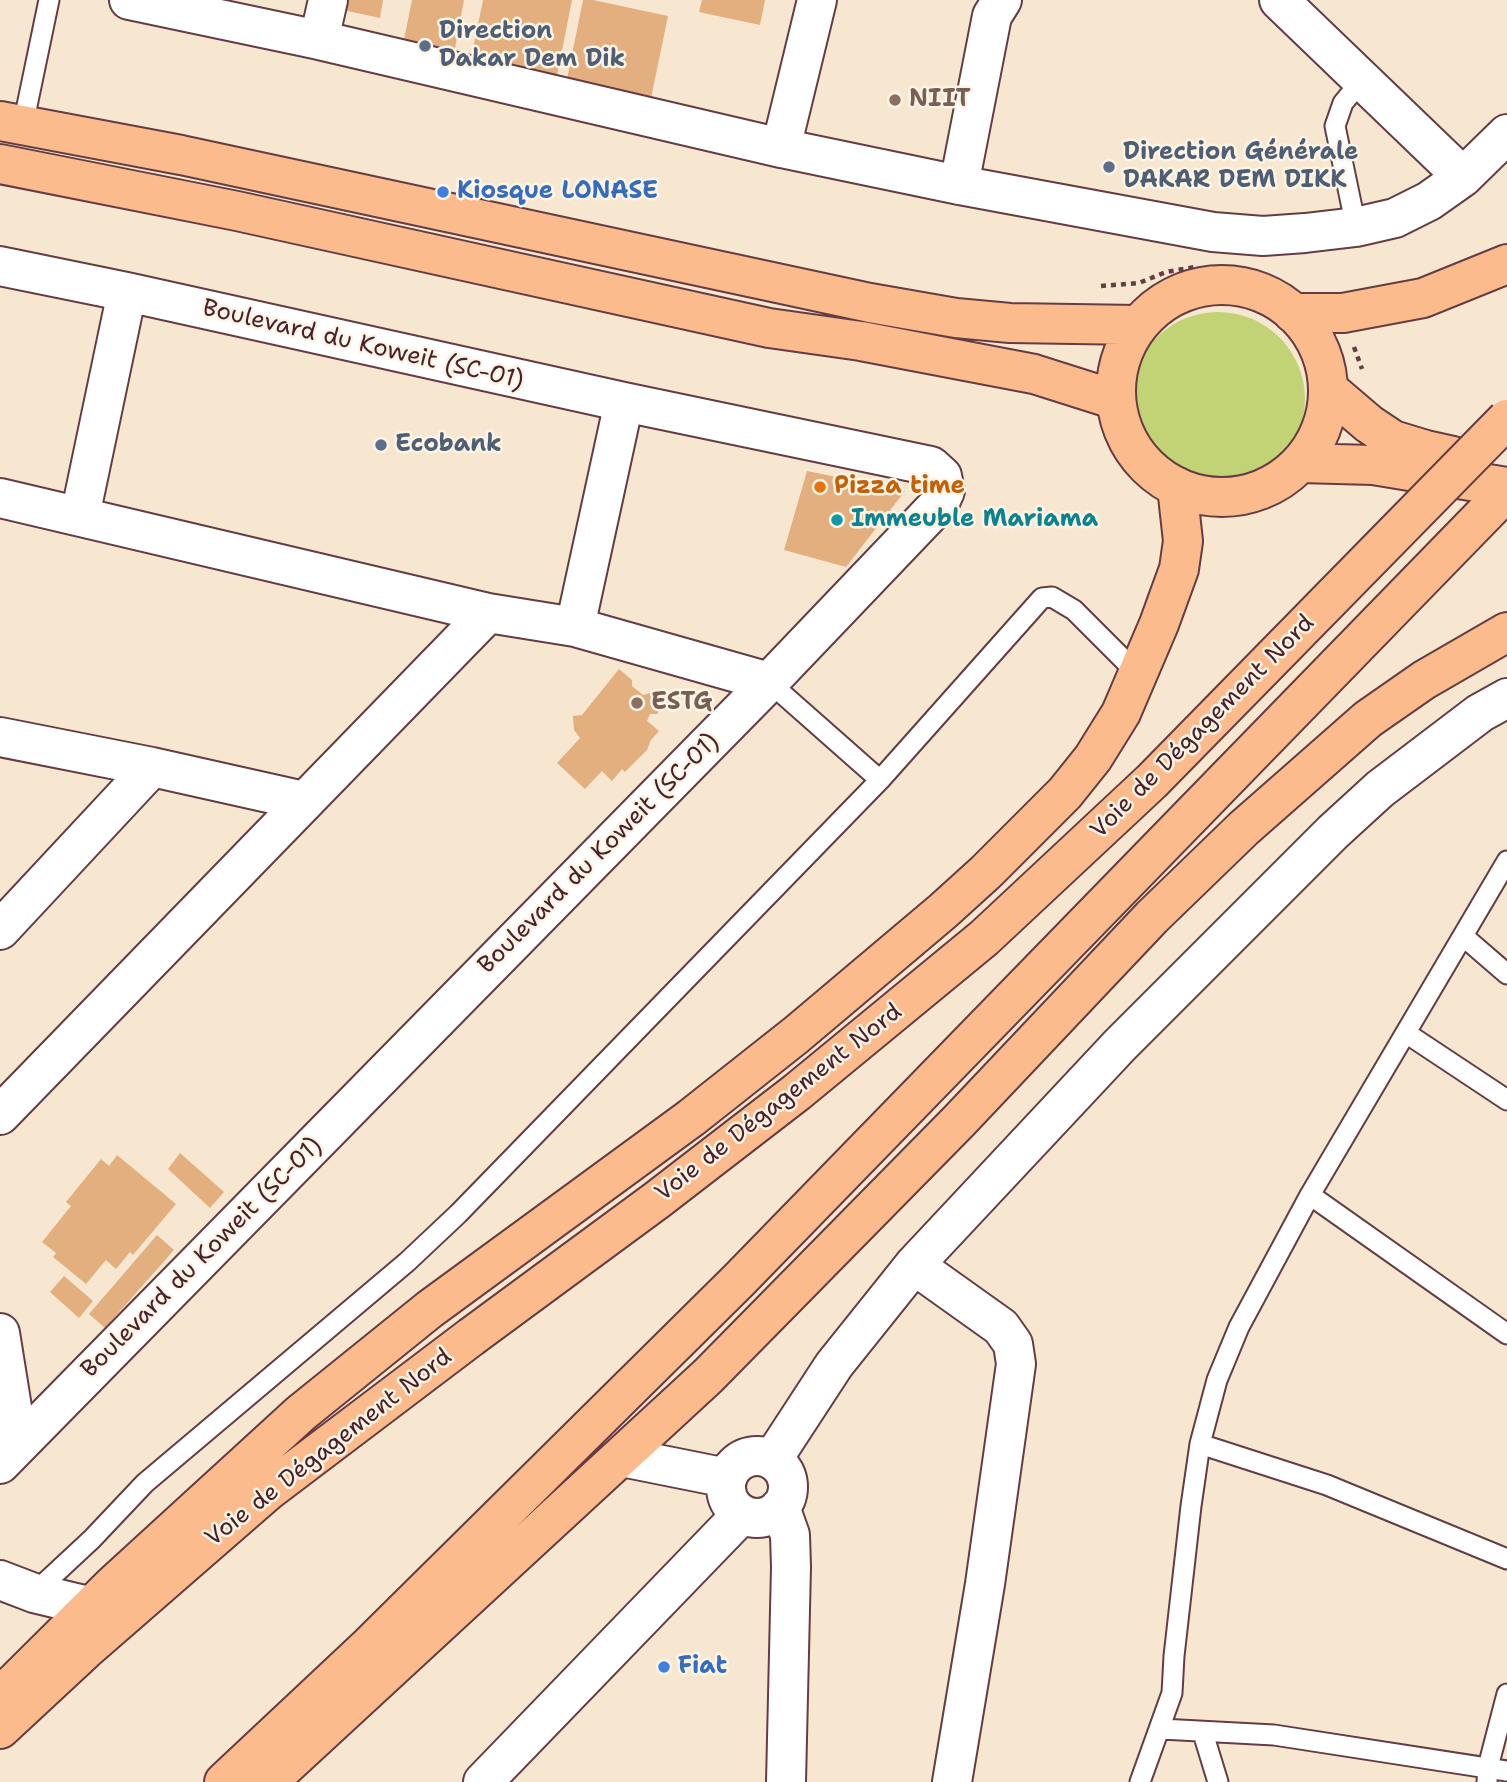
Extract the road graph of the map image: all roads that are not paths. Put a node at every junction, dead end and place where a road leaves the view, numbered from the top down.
1 (49, 0) edge
2 (129, 0) edge
3 (328, 0) edge
4 (817, 0) edge
5 (1002, 0) edge
6 (1279, 0) edge
7 (319, 40) junction
8 (1362, 80) junction
9 (11, 123) edge
10 (1507, 134) edge
11 (781, 148) junction
12 (0, 164) edge
13 (1464, 177) junction
14 (959, 185) junction
15 (1356, 227) junction
16 (1507, 264) edge
17 (0, 266) edge
18 (127, 292) junction
19 (1293, 313) junction
20 (1138, 325) junction
21 (1328, 389) junction
22 (1116, 400) junction
23 (624, 402) junction
24 (1507, 419) edge
25 (1300, 463) junction
26 (1507, 466) edge
27 (1177, 487) junction
28 (1507, 489) edge
29 (0, 498) edge
30 (80, 516) junction
31 (488, 613) junction
32 (575, 627) junction
33 (1507, 632) edge
34 (1139, 675) junction
35 (769, 682) junction
36 (1507, 698) edge
37 (0, 737) edge
38 (152, 767) junction
39 (880, 780) junction
40 (304, 802) junction
41 (1507, 861) edge
42 (0, 930) edge
43 (1463, 936) junction
44 (1507, 974) edge
45 (1406, 1033) junction
46 (1507, 1100) edge
47 (0, 1115) edge
48 (1310, 1195) junction
49 (914, 1265) junction
50 (0, 1333) edge
51 (1507, 1334) edge
52 (1200, 1444) junction
53 (9, 1454) edge
54 (622, 1457) junction
55 (772, 1460) junction
56 (727, 1478) junction
57 (780, 1507) junction
58 (742, 1514) junction
59 (1507, 1559) edge
60 (17, 1586) edge
61 (92, 1607) junction
62 (1507, 1694) edge
63 (0, 1697) edge
64 (0, 1729) edge
65 (1161, 1729) junction
66 (1203, 1733) junction
67 (1494, 1773) edge
68 (224, 1782) edge
69 (268, 1782) edge
70 (483, 1782) edge
71 (786, 1782) edge
72 (952, 1782) edge
73 (1140, 1782) edge
74 (1217, 1782) edge

1 - 9 lane
2 - 7 street
3 - 7 street
4 - 11 street
5 - 14 street
6 - 8 street
7 - 11 street
8 - 13 street
8 - 15 lane
9 - 20 main road
10 - 13 street
11 - 14 street
12 - 22 main road
13 - 15 street
14 - 15 street
16 - 19 main road
17 - 18 street, Boulevard du Koweit (SC-01)
18 - 23 street, Boulevard du Koweit (SC-01)
18 - 30 street
19 - 20 main road
19 - 21 main road
20 - 22 main road
21 - 25 main road
21 - 26 main road
22 - 27 main road
23 - 32 street
23 - 35 street, Boulevard du Koweit (SC-01)
24 - 64 main road, Voie de Dégagement Nord, bridge
25 - 27 main road
25 - 28 main road
27 - 34 main road
28 - 68 main road
29 - 30 street
30 - 31 street
31 - 32 street
31 - 40 street
32 - 35 street
33 - 54 main road
34 - 39 lane
34 - 61 main road
35 - 39 lane
35 - 53 street, Boulevard du Koweit (SC-01)
36 - 49 street
37 - 38 street
38 - 40 street
38 - 42 street
39 - 60 lane
40 - 47 street
41 - 43 lane
43 - 44 lane
43 - 45 lane
45 - 46 lane
45 - 48 lane
48 - 51 lane
48 - 52 lane
49 - 55 street
49 - 72 street
50 - 53 street
52 - 59 lane
52 - 65 lane
54 - 56 street
54 - 69 main road
55 - 56 street
55 - 57 street
56 - 58 street
57 - 58 street
57 - 71 street
58 - 70 street
60 - 61 street
61 - 63 main road
62 - 67 lane
65 - 66 lane
65 - 73 lane
66 - 67 lane
66 - 74 lane

